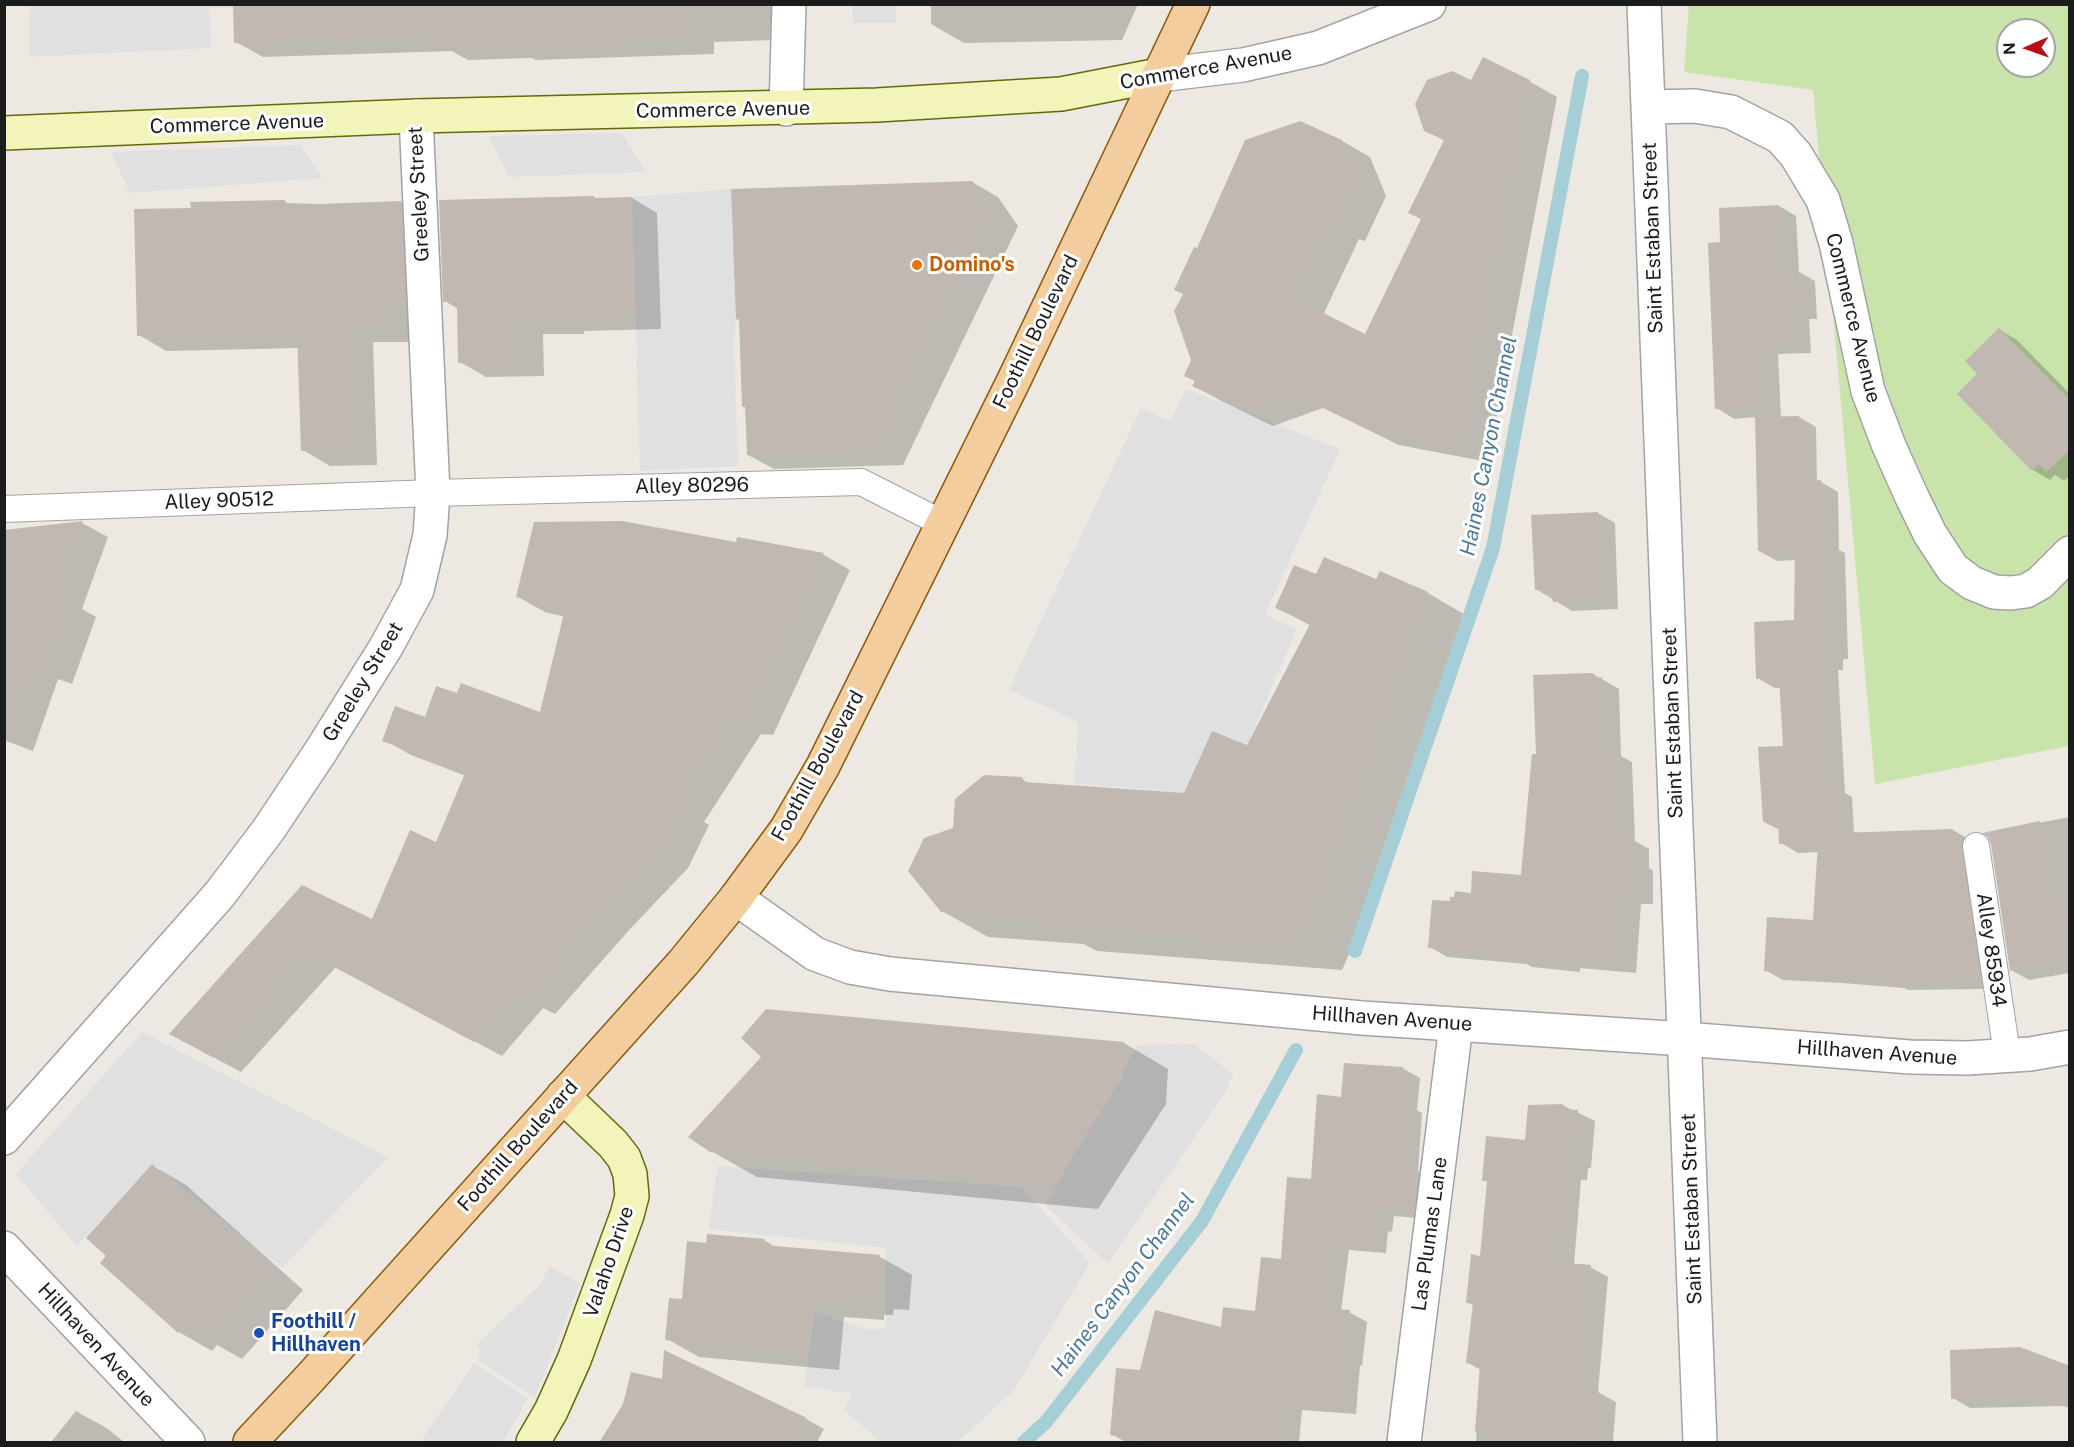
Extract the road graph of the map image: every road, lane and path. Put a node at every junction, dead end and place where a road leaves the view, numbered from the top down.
1 (789, 4) edge
2 (1193, 4) edge
3 (1429, 4) edge
4 (1644, 4) edge
5 (1159, 75) junction
6 (1648, 107) junction
7 (786, 109) junction
8 (416, 116) junction
9 (4, 133) edge
10 (433, 493) junction
11 (4, 509) edge
12 (942, 524) junction
13 (2070, 553) edge
14 (1976, 846) dead end
15 (736, 898) junction
16 (1456, 1024) junction
17 (1686, 1039) junction
18 (2070, 1047) edge
19 (2007, 1054) junction
20 (563, 1096) junction
21 (4, 1138) edge
22 (4, 1248) edge
23 (188, 1443) edge
24 (250, 1443) edge
25 (533, 1443) edge
26 (1404, 1443) edge
27 (1700, 1443) edge

1 - 7 street
2 - 5 main road, Foothill Boulevard
3 - 5 street, Commerce Avenue
4 - 6 street, Saint Estaban Street
5 - 7 street, Commerce Avenue
5 - 12 main road, Foothill Boulevard
6 - 13 street, Commerce Avenue
6 - 17 street, Saint Estaban Street
7 - 8 street, Commerce Avenue
8 - 9 street, Commerce Avenue
8 - 10 street, Greeley Street
10 - 11 lane, Alley 90512
10 - 12 lane, Alley 80296
10 - 21 street, Greeley Street
12 - 15 main road, Foothill Boulevard
14 - 19 lane, Alley 85934
15 - 16 street, Hillhaven Avenue
15 - 20 main road, Foothill Boulevard
16 - 17 street, Hillhaven Avenue
16 - 26 street, Las Plumas Lane
17 - 19 street, Hillhaven Avenue
17 - 27 street, Saint Estaban Street
18 - 19 street, Hillhaven Avenue
20 - 24 main road, Foothill Boulevard
20 - 25 street, Valaho Drive
22 - 23 street, Hillhaven Avenue

